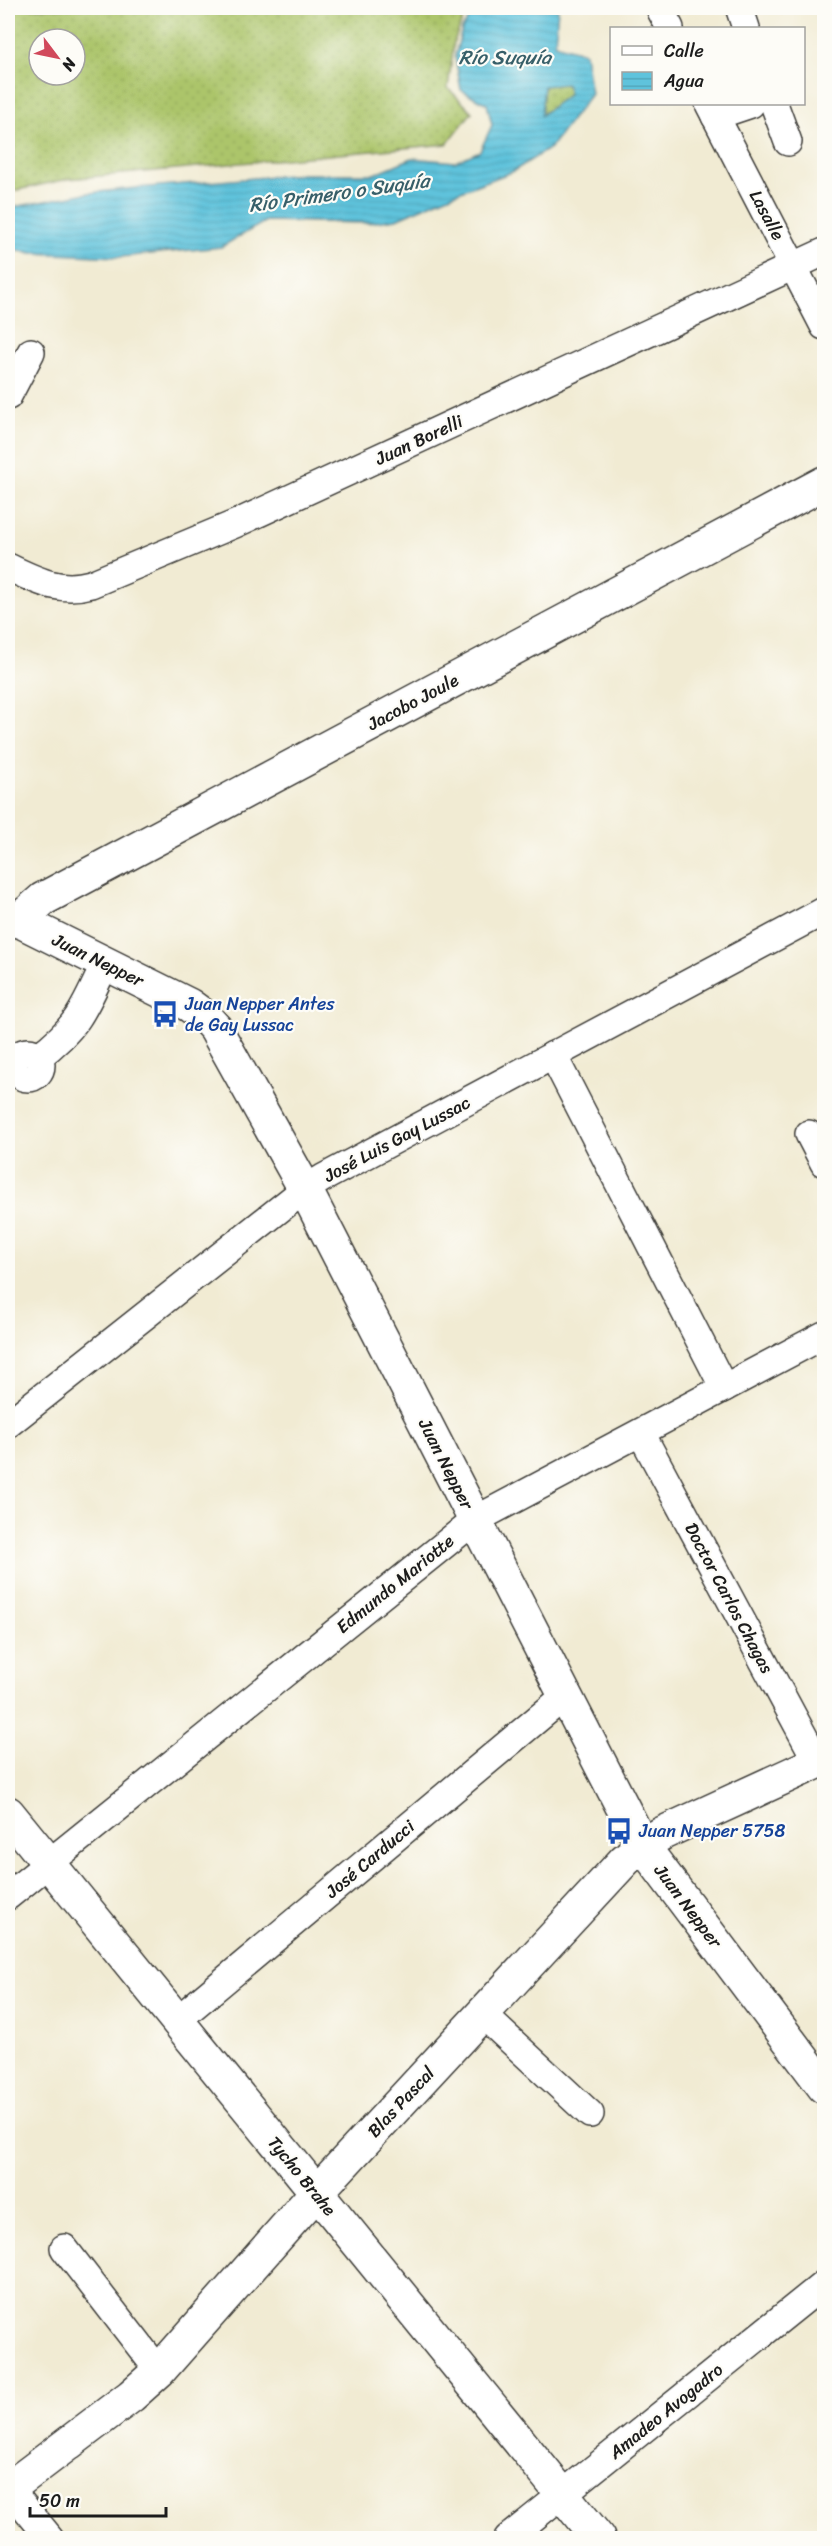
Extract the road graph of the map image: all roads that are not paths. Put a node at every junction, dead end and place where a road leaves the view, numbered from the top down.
1 (744, 105) edge
2 (774, 105) edge
3 (712, 110) edge
4 (788, 142) dead end
5 (825, 252) edge
6 (794, 267) junction
7 (825, 326) edge
8 (31, 352) dead end
9 (8, 396) edge
10 (825, 483) edge
11 (8, 567) edge
12 (825, 911) edge
13 (11, 922) edge
14 (105, 964) junction
15 (553, 1055) junction
16 (21, 1071) edge
17 (809, 1134) dead end
18 (825, 1163) edge
19 (305, 1190) junction
20 (825, 1335) edge
21 (724, 1388) junction
22 (8, 1424) edge
23 (641, 1432) junction
24 (475, 1520) junction
25 (565, 1696) junction
26 (821, 1761) edge
27 (8, 1813) edge
28 (642, 1845) junction
29 (48, 1863) junction
30 (8, 1896) edge
31 (482, 2014) junction
32 (176, 2021) junction
33 (825, 2087) edge
34 (590, 2114) dead end
35 (316, 2193) junction
36 (64, 2248) dead end
37 (825, 2284) edge
38 (159, 2371) junction
39 (8, 2489) edge
40 (562, 2495) junction
41 (50, 2538) edge
42 (508, 2538) edge
43 (597, 2538) edge

1 - 3 street
2 - 4 street
3 - 6 street, Lasalle
5 - 6 street, Juan Borelli
6 - 7 street, Lasalle
6 - 11 street, Juan Borelli
8 - 9 street
10 - 13 main road, Jacobo Joule
12 - 15 street, José Luis Gay Lussac
13 - 14 main road, Juan Nepper
14 - 16 street
14 - 19 main road, Juan Nepper
15 - 19 street, José Luis Gay Lussac
15 - 21 street
17 - 18 street
19 - 22 street, José Luis Gay Lussac
19 - 24 main road, Juan Nepper
20 - 21 street, Edmundo Mariotte
21 - 23 street, Edmundo Mariotte
23 - 24 street, Edmundo Mariotte
23 - 26 street, Doctor Carlos Chagas
24 - 25 main road, Juan Nepper
24 - 29 street, Edmundo Mariotte
25 - 28 main road, Juan Nepper
25 - 32 street, José Carducci
26 - 28 main road, Blas Pascal
27 - 29 main road, Tycho Brahe
28 - 31 main road, Blas Pascal
28 - 33 main road, Juan Nepper
29 - 30 street, Edmundo Mariotte
29 - 32 main road, Tycho Brahe
31 - 34 street
31 - 35 main road, Blas Pascal
32 - 35 main road, Tycho Brahe
35 - 38 main road, Blas Pascal
35 - 40 main road, Tycho Brahe
36 - 38 street
37 - 40 street, Amadeo Avogadro
38 - 39 main road, Blas Pascal
39 - 41 street
40 - 42 street, Amadeo Avogadro
40 - 43 main road, Tycho Brahe

